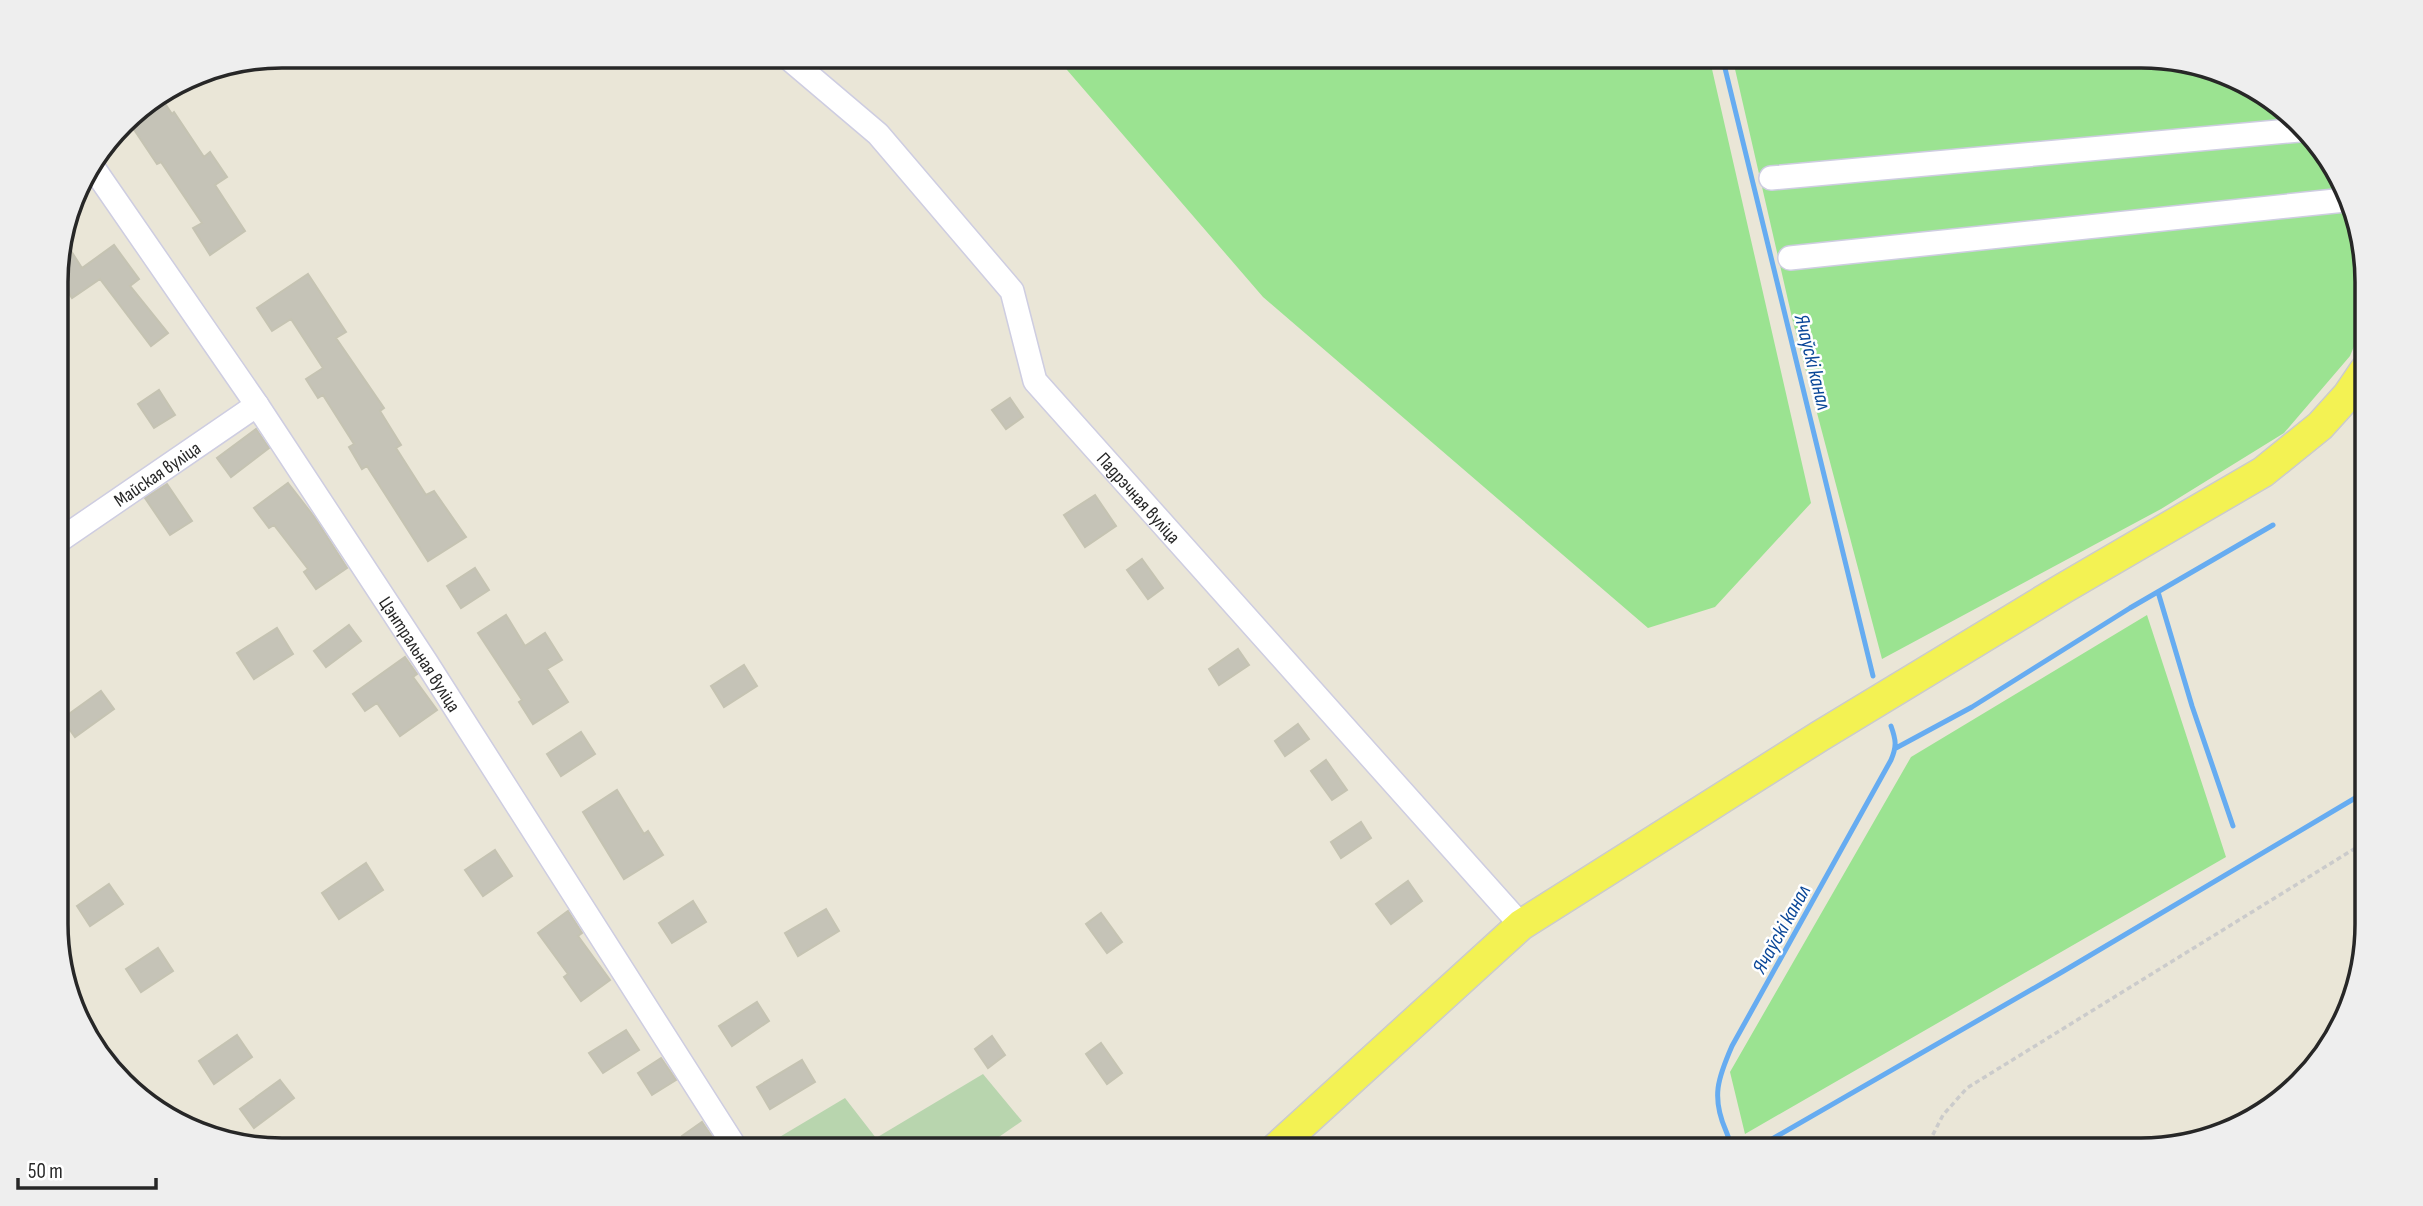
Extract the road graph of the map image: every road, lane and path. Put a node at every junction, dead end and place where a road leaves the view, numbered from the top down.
1 (801, 69) edge
2 (2292, 131) edge
3 (97, 176) edge
4 (1771, 178) dead end
5 (2338, 201) edge
6 (1790, 258) dead end
7 (2355, 385) edge
8 (257, 405) junction
9 (69, 534) edge
10 (2355, 848) edge
11 (1521, 925) junction
12 (1288, 1137) edge
13 (1932, 1137) edge
14 (729, 1138) edge

1 - 11 street, Падрэчная вуліца
2 - 4 street
3 - 8 street, Цэнтральная вуліца
5 - 6 street
7 - 11 main road
8 - 9 street, Майская вуліца
8 - 14 street, Цэнтральная вуліца
10 - 13 path
11 - 12 main road

